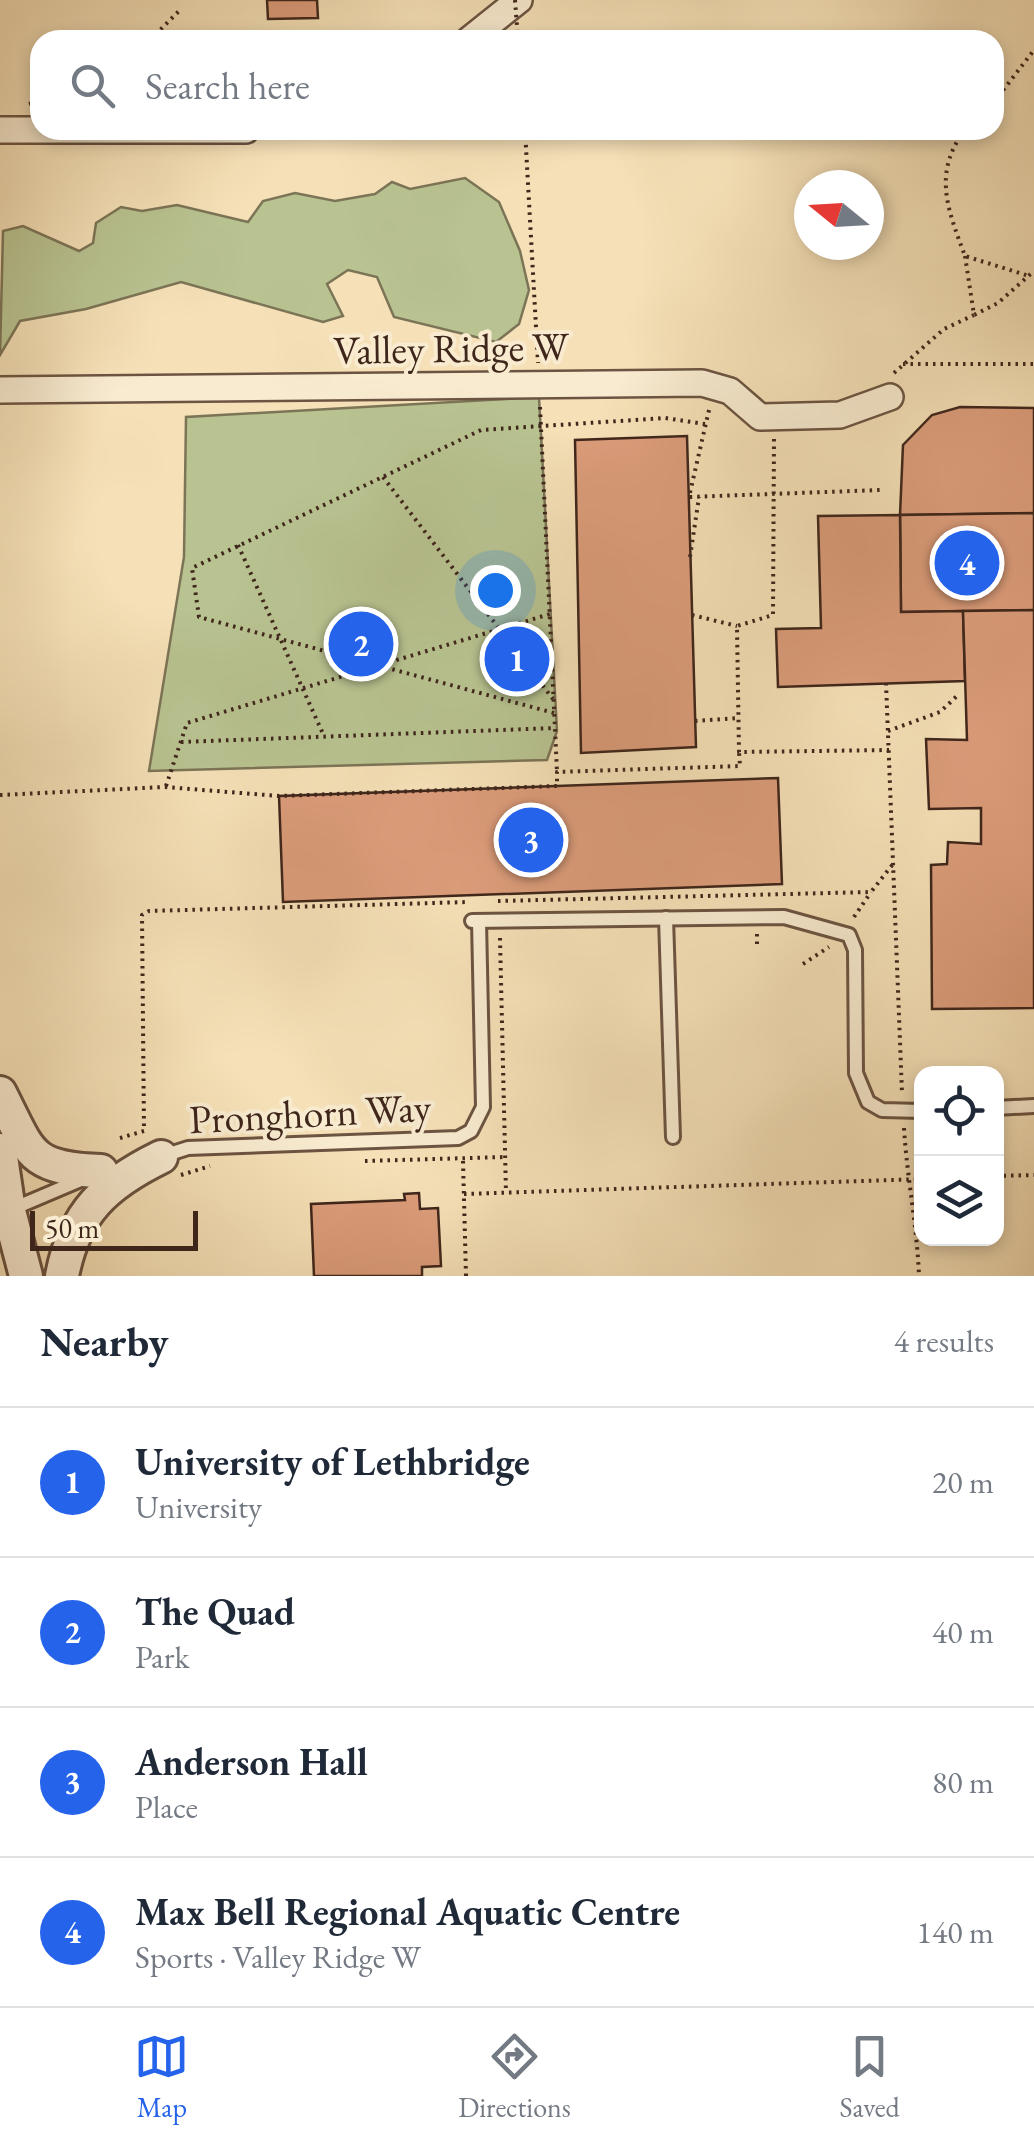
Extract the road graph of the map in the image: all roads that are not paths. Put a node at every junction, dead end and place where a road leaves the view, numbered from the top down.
1 (517, 0) edge
2 (481, 30) edge
3 (0, 130) edge
4 (30, 130) edge
5 (0, 390) edge
6 (890, 397) road end
7 (666, 918) junction
8 (0, 1093) edge
9 (1034, 1106) edge
10 (1004, 1108) edge
11 (914, 1111) edge
12 (674, 1137) dead end
13 (0, 1150) edge
14 (168, 1167) junction
15 (102, 1171) junction
16 (9, 1211) junction
17 (26, 1276) edge
18 (62, 1276) edge

1 - 2 street
3 - 4 street
5 - 6 street, Valley Ridge W
7 - 11 lane
7 - 12 lane
7 - 14 lane, Pronghorn Way
8 - 15 street
9 - 10 lane
13 - 16 street
14 - 15 lane, Pronghorn Way
14 - 18 street
15 - 16 lane, Pronghorn Way
16 - 17 street

